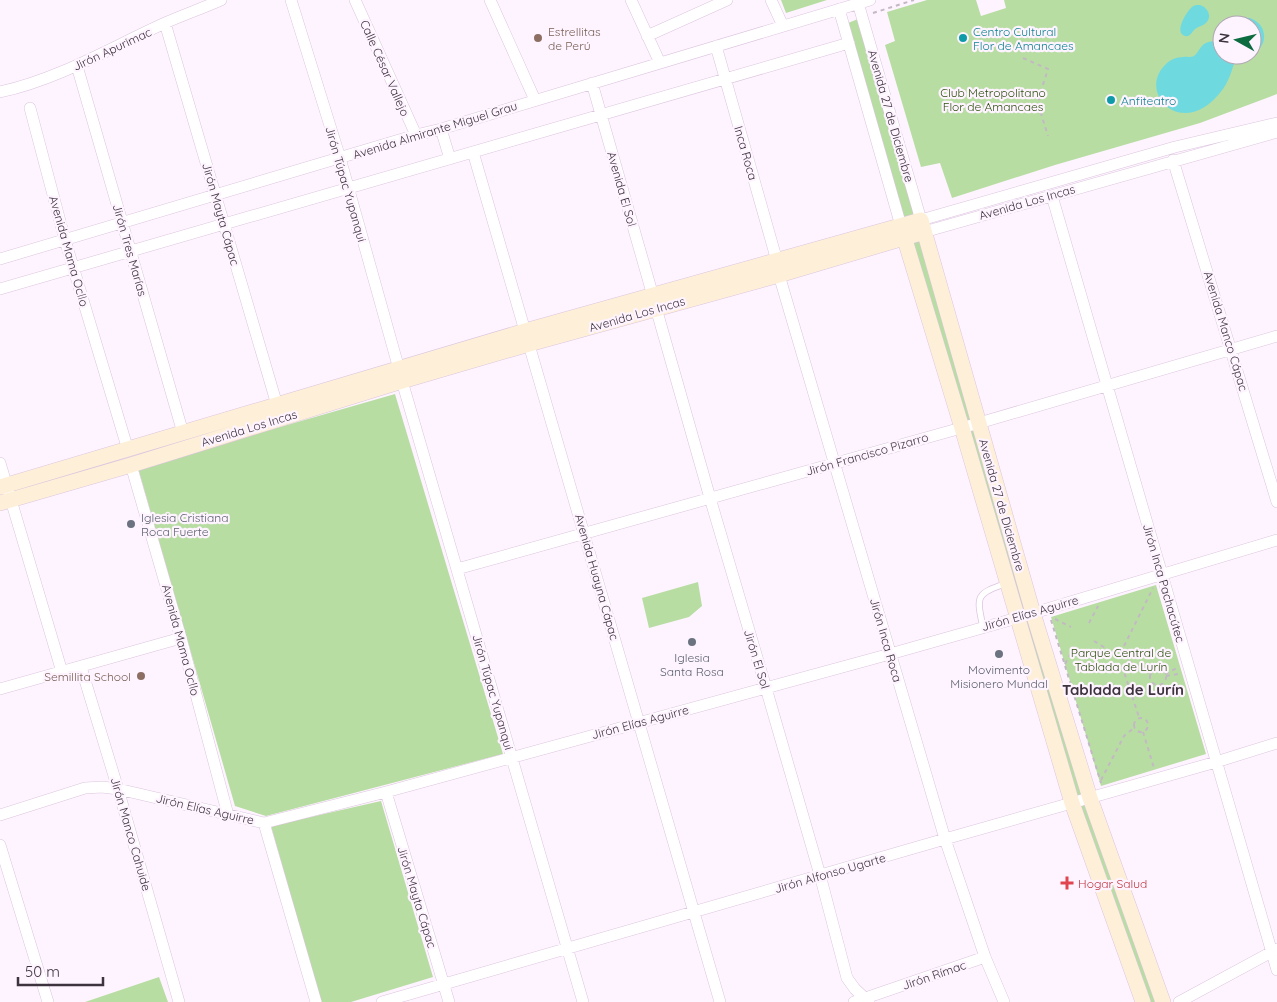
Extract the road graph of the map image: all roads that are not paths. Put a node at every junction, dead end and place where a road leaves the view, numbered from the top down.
1 (291, 0) edge
2 (355, 0) edge
3 (490, 0) edge
4 (631, 0) edge
5 (727, 0) edge
6 (771, 0) edge
7 (870, 0) edge
8 (213, 1) edge
9 (858, 3) junction
10 (839, 9) junction
11 (165, 23) junction
12 (783, 26) junction
13 (647, 36) junction
14 (849, 44) junction
15 (716, 46) junction
16 (660, 62) junction
17 (77, 66) junction
18 (725, 79) junction
19 (592, 83) junction
20 (0, 92) edge
21 (535, 100) junction
22 (30, 108) dead end
23 (601, 115) junction
24 (1277, 123) edge
25 (441, 129) junction
26 (1277, 132) edge
27 (416, 135) junction
28 (473, 152) junction
29 (340, 158) junction
30 (450, 159) junction
31 (1174, 160) junction
32 (348, 189) junction
33 (215, 195) junction
34 (1052, 196) junction
35 (121, 223) junction
36 (223, 224) junction
37 (923, 226) junction
38 (903, 232) junction
39 (65, 240) junction
40 (130, 252) junction
41 (0, 259) edge
42 (74, 268) junction
43 (778, 268) junction
44 (0, 289) edge
45 (654, 302) junction
46 (1277, 336) edge
47 (527, 338) junction
48 (1231, 350) junction
49 (400, 375) junction
50 (1107, 386) junction
51 (276, 406) junction
52 (978, 423) junction
53 (962, 428) junction
54 (183, 433) junction
55 (130, 457) junction
56 (0, 463) edge
57 (834, 463) junction
58 (3, 486) edge
59 (710, 498) junction
60 (6, 501) edge
61 (1277, 502) edge
62 (584, 534) junction
63 (1277, 540) edge
64 (457, 569) junction
65 (1162, 574) junction
66 (1007, 583) junction
67 (1034, 613) junction
68 (1017, 618) junction
69 (982, 627) junction
70 (181, 638) junction
71 (890, 654) junction
72 (81, 666) junction
73 (62, 672) junction
74 (766, 688) junction
75 (0, 689) edge
76 (639, 722) junction
77 (1277, 743) edge
78 (512, 758) junction
79 (1216, 762) junction
80 (118, 788) junction
81 (386, 792) junction
82 (1090, 798) junction
83 (1072, 803) junction
84 (0, 815) edge
85 (228, 816) junction
86 (264, 823) junction
87 (945, 839) junction
88 (0, 845) edge
89 (820, 875) junction
90 (694, 912) junction
91 (568, 948) junction
92 (1274, 950) edge
93 (985, 957) junction
94 (1277, 970) edge
95 (443, 984) junction
96 (863, 1001) edge
97 (48, 1002) edge
98 (180, 1002) edge
99 (316, 1002) edge
100 (382, 1002) edge
101 (449, 1002) edge
102 (583, 1002) edge
103 (720, 1002) edge
104 (1004, 1002) edge
105 (1143, 1002) edge
106 (1163, 1002) edge
107 (1179, 1002) edge

1 - 29 street, Jirón Túpac Yupanqui
2 - 27 street, Calle César Vallejo
3 - 21 street
4 - 13 street
5 - 13 street
6 - 12 street
7 - 9 street, Avenida Almirante Miguel Grau
8 - 11 street, Jirón Apurimac
9 - 10 street, Avenida Almirante Miguel Grau
9 - 37 street, Avenida 27 de Diciembre
10 - 12 street, Avenida Almirante Miguel Grau
10 - 14 street, Avenida 27 de Diciembre
11 - 17 street, Jirón Apurimac
11 - 33 street, Jirón Mayta Cápac
12 - 15 street, Avenida Almirante Miguel Grau
13 - 16 street
14 - 18 street
14 - 38 street, Avenida 27 de Diciembre
15 - 16 street, Avenida Almirante Miguel Grau
15 - 18 street, Inca Roca
16 - 19 street, Avenida Almirante Miguel Grau
17 - 20 street, Jirón Apurimac
17 - 35 street, Jirón Tres Marías
18 - 23 street
18 - 43 street, Inca Roca
19 - 21 street, Avenida Almirante Miguel Grau
19 - 23 street, Avenida El Sol
21 - 25 street, Avenida Almirante Miguel Grau
22 - 39 street, Avenida Mama Ocllo
23 - 28 street
23 - 45 street, Avenida El Sol
24 - 37 street, Avenida Los Incas
25 - 27 street, Avenida Almirante Miguel Grau
25 - 30 street
26 - 31 street, Avenida Los Incas
27 - 29 street, Avenida Almirante Miguel Grau
28 - 30 street
28 - 47 street, Avenida Huayna Cápac
29 - 32 street, Jirón Túpac Yupanqui
29 - 33 street, Avenida Almirante Miguel Grau
30 - 32 street
31 - 34 street, Avenida Los Incas
31 - 48 street, Avenida Manco Cápac
32 - 36 street
32 - 49 street, Jirón Túpac Yupanqui
33 - 35 street, Avenida Almirante Miguel Grau
33 - 36 street, Jirón Mayta Cápac
34 - 37 street, Avenida Los Incas
34 - 50 street, Jirón Inca Pachacútec
35 - 39 street, Avenida Almirante Miguel Grau
35 - 40 street, Jirón Tres Marías
36 - 40 street
36 - 51 street, Jirón Mayta Cápac
37 - 38 street, Avenida Los Incas
37 - 52 street, Avenida 27 de Diciembre
38 - 43 street, Avenida Los Incas
38 - 53 street, Avenida 27 de Diciembre
39 - 41 street, Avenida Almirante Miguel Grau
39 - 42 street, Avenida Mama Ocllo
40 - 42 street
40 - 54 street, Jirón Tres Marías
42 - 44 street
42 - 55 street, Avenida Mama Ocllo
43 - 45 street, Avenida Los Incas
43 - 57 street, Jirón Inca Roca
45 - 47 street, Avenida Los Incas
45 - 59 street, Jirón El Sol
46 - 48 street, Jirón Francisco Pizarro
47 - 49 street, Avenida Los Incas
47 - 62 street, Avenida Huayna Cápac
48 - 50 street, Jirón Francisco Pizarro
48 - 61 street, Avenida Manco Cápac
49 - 51 street, Avenida Los Incas
49 - 55 street, Avenida Los Incas
49 - 64 street, Jirón Túpac Yupanqui
50 - 52 street, Jirón Francisco Pizarro
50 - 65 street, Jirón Inca Pachacútec
51 - 54 street, Avenida Los Incas
52 - 53 street, Jirón Francisco Pizarro
52 - 67 street, Avenida 27 de Diciembre
53 - 57 street, Jirón Francisco Pizarro
53 - 66 street, Avenida 27 de Diciembre
54 - 55 street, Avenida Los Incas
55 - 58 street, Avenida Los Incas
55 - 60 street, Avenida Los Incas
55 - 70 street, Avenida Mama Ocllo
56 - 58 street
57 - 59 street, Jirón Francisco Pizarro
57 - 71 street, Jirón Inca Roca
58 - 60 street
59 - 62 street, Jirón Francisco Pizarro
59 - 74 street, Jirón El Sol
60 - 73 street
62 - 64 street, Jirón Francisco Pizarro
62 - 76 street, Avenida Huayna Cápac
63 - 65 street, Jirón Elías Aguirre
64 - 78 street, Jirón Túpac Yupanqui
65 - 67 street, Jirón Elías Aguirre
65 - 79 street, Jirón Inca Pachacútec
66 - 68 street, Avenida 27 de Diciembre
66 - 69 lane
67 - 68 street, Jirón Elías Aguirre
67 - 82 street, Avenida 27 de Diciembre
68 - 69 street, Jirón Elías Aguirre
68 - 83 street, Avenida 27 de Diciembre
69 - 71 street, Jirón Elías Aguirre
70 - 72 street
70 - 85 street, Avenida Mama Ocllo
71 - 74 street, Jirón Elías Aguirre
71 - 87 street, Jirón Inca Roca
72 - 73 street
72 - 80 street, Jirón Manco Cahuide
73 - 75 street
74 - 76 street, Jirón Elías Aguirre
74 - 89 street, Jirón El Sol
76 - 78 street, Jirón Elías Aguirre
76 - 90 street, Avenida Huayna Cápac
77 - 79 street, Jirón Alfonso Ugarte
78 - 81 street, Jirón Elías Aguirre
78 - 91 street, Jirón Túpac Yupanqui
79 - 82 street, Jirón Alfonso Ugarte
79 - 92 street, Jirón Inca Pachacútec
80 - 84 street, Jirón Elías Aguirre
80 - 85 street, Jirón Elías Aguirre
80 - 98 street, Jirón Manco Cahuide
81 - 86 street, Jirón Elías Aguirre
81 - 95 street, Jirón Mayta Cápac
82 - 83 street, Jirón Alfonso Ugarte
82 - 106 street, Avenida 27 de Diciembre
83 - 87 street, Jirón Alfonso Ugarte
83 - 105 street, Avenida 27 de Diciembre
85 - 86 street, Jirón Elías Aguirre
86 - 99 street
87 - 89 street, Jirón Alfonso Ugarte
87 - 93 street, Jirón Inca Roca
88 - 97 street
89 - 90 street, Jirón Alfonso Ugarte
89 - 96 street, Jirón El Sol
90 - 91 street, Jirón Alfonso Ugarte
90 - 103 street, Avenida Huayna Cápac
91 - 95 street, Jirón Alfonso Ugarte
91 - 102 street, Jirón Túpac Yupanqui
92 - 94 street, Jirón Inca Pachacútec
92 - 107 street
93 - 96 street, Jirón Rímac
93 - 104 street, Jirón Inca Roca
95 - 100 street, Jirón Alfonso Ugarte
95 - 101 street, Jirón Mayta Cápac

